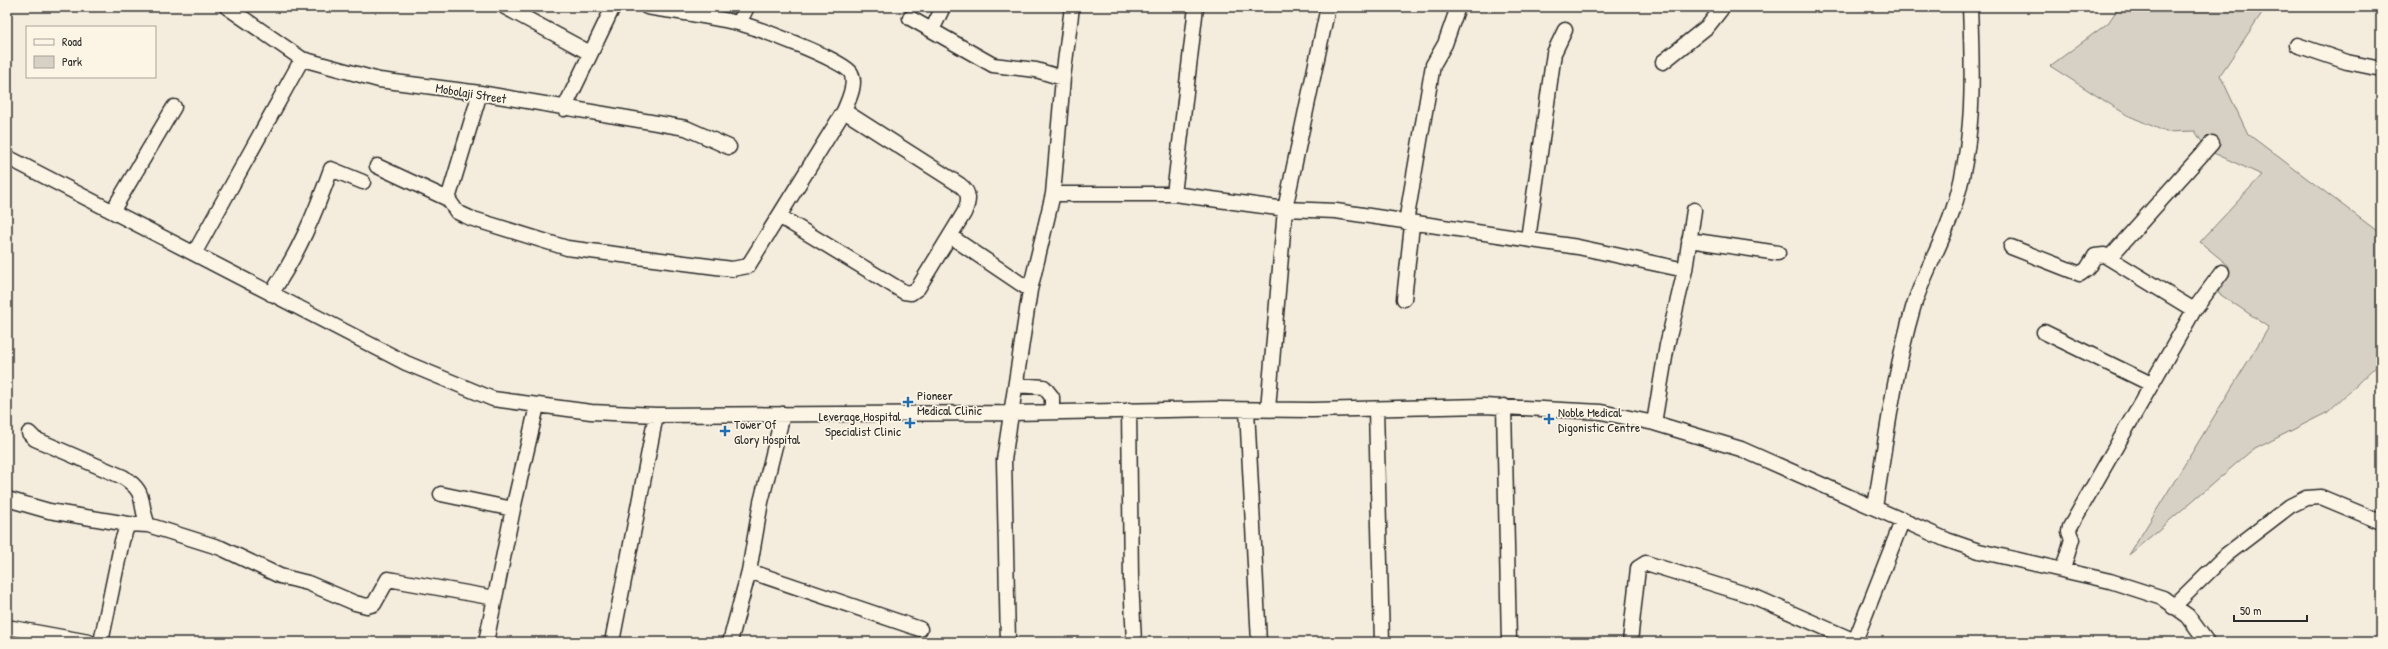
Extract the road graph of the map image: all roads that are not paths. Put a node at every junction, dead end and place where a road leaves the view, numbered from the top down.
1 (227, 7) edge
2 (506, 7) edge
3 (613, 7) edge
4 (648, 7) edge
5 (747, 7) edge
6 (942, 7) edge
7 (1072, 7) edge
8 (1196, 7) edge
9 (1328, 7) edge
10 (1458, 7) edge
11 (1723, 7) edge
12 (1970, 7) edge
13 (910, 18) dead end
14 (739, 23) junction
15 (932, 30) junction
16 (1565, 30) dead end
17 (2297, 45) dead end
18 (590, 53) junction
19 (302, 59) junction
20 (1663, 62) dead end
21 (2381, 69) edge
22 (1062, 78) junction
23 (480, 93) junction
24 (174, 107) dead end
25 (564, 109) junction
26 (844, 112) junction
27 (2212, 143) dead end
28 (729, 147) dead end
29 (7, 157) edge
30 (377, 166) dead end
31 (363, 182) dead end
32 (1053, 194) junction
33 (1174, 194) junction
34 (448, 199) junction
35 (1285, 209) junction
36 (113, 210) junction
37 (1694, 210) dead end
38 (779, 216) junction
39 (1406, 222) junction
40 (950, 236) junction
41 (1528, 239) junction
42 (1689, 240) junction
43 (2011, 247) dead end
44 (195, 252) junction
45 (1778, 253) dead end
46 (2109, 258) junction
47 (1685, 270) junction
48 (2222, 272) dead end
49 (1030, 290) junction
50 (271, 294) junction
51 (1404, 299) dead end
52 (2194, 310) junction
53 (2044, 332) dead end
54 (2151, 384) junction
55 (1016, 385) junction
56 (537, 406) junction
57 (1504, 406) junction
58 (1268, 409) junction
59 (1376, 409) junction
60 (1129, 410) junction
61 (1247, 410) junction
62 (1052, 411) junction
63 (1012, 413) junction
64 (656, 414) junction
65 (783, 414) junction
66 (1654, 423) junction
67 (29, 434) dead end
68 (440, 494) dead end
69 (7, 499) edge
70 (1875, 507) junction
71 (513, 509) junction
72 (1903, 519) junction
73 (2381, 522) edge
74 (128, 524) junction
75 (148, 525) junction
76 (2063, 570) junction
77 (749, 571) junction
78 (495, 598) junction
79 (2173, 607) junction
80 (7, 627) edge
81 (920, 629) dead end
82 (89, 642) edge
83 (101, 642) edge
84 (486, 642) edge
85 (612, 642) edge
86 (730, 642) edge
87 (1008, 642) edge
88 (1134, 642) edge
89 (1259, 642) edge
90 (1382, 642) edge
91 (1510, 642) edge
92 (1630, 642) edge
93 (1856, 642) edge
94 (2207, 642) edge

1 - 19 street, Mobolaji Street
2 - 18 street
3 - 18 street
4 - 14 street
5 - 14 street
6 - 15 street
7 - 22 street
8 - 33 street
9 - 35 street
10 - 39 street
11 - 20 street
12 - 70 street
13 - 15 street
14 - 26 street
15 - 22 street
16 - 41 street
17 - 21 street
18 - 25 street
19 - 23 street, Mobolaji Street
19 - 44 street
22 - 32 street
23 - 25 street, Mobolaji Street
23 - 34 street
24 - 36 street
25 - 28 street, Mobolaji Street
26 - 38 street
26 - 40 street
27 - 46 street
29 - 36 street
30 - 34 street
31 - 50 street
32 - 33 street
32 - 49 street
33 - 35 street
34 - 38 street
35 - 39 street
35 - 58 street
36 - 44 street
37 - 42 street
38 - 40 street
39 - 41 street
39 - 51 street
40 - 49 street
41 - 47 street
42 - 45 street
42 - 47 street
43 - 46 street
44 - 50 street
46 - 52 street
47 - 66 street
48 - 52 street
49 - 55 street
50 - 56 street
52 - 54 street
53 - 54 street
54 - 76 street
55 - 62 street
55 - 63 street
56 - 64 street
56 - 71 street
57 - 59 street
57 - 66 street
57 - 91 street
58 - 59 street
58 - 61 street
59 - 90 street
60 - 61 street
60 - 62 street
60 - 88 street
61 - 89 street
62 - 63 street
63 - 65 street
63 - 87 street
64 - 65 street
64 - 85 street
65 - 77 street
66 - 70 street
67 - 75 street
68 - 71 street
69 - 74 street
70 - 72 street
71 - 78 street
72 - 76 street
72 - 93 street
73 - 79 street
74 - 75 street
74 - 83 street
75 - 78 street
76 - 79 street
77 - 81 street
77 - 86 street
78 - 84 street
79 - 94 street
80 - 82 street
92 - 93 street

